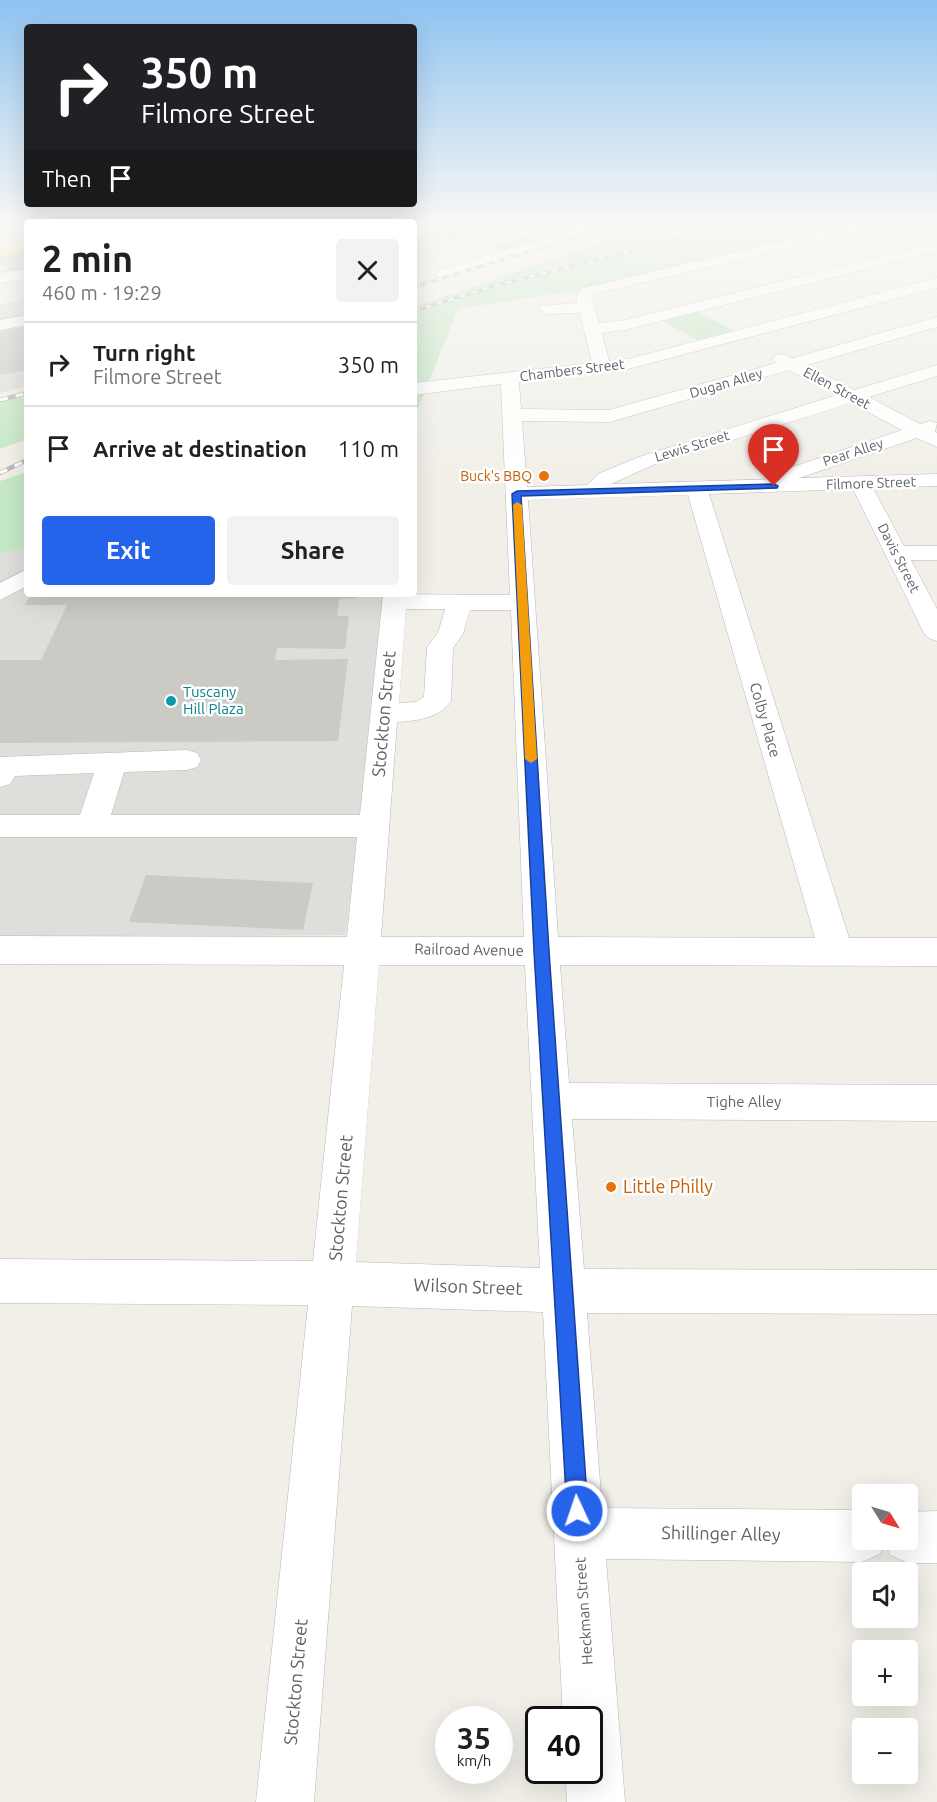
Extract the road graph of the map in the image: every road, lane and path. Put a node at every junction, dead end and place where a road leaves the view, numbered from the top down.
1 (587, 309) edge
2 (688, 309) edge
3 (837, 309) edge
4 (24, 321) edge
5 (937, 322) edge
6 (0, 325) edge
7 (591, 329) junction
8 (737, 335) junction
9 (793, 364) junction
10 (602, 367) junction
11 (937, 370) edge
12 (510, 378) junction
13 (417, 389) edge
14 (854, 396) junction
15 (512, 415) junction
16 (928, 428) edge
17 (937, 441) edge
18 (937, 480) edge
19 (860, 483) junction
20 (774, 486) junction
21 (697, 488) junction
22 (592, 492) junction
23 (517, 494) junction
24 (896, 553) junction
25 (937, 553) edge
26 (24, 578) edge
27 (0, 593) edge
28 (394, 598) edge
29 (460, 602) junction
30 (523, 603) junction
31 (937, 633) edge
32 (384, 713) junction
33 (187, 760) dead end
34 (112, 763) junction
35 (0, 777) edge
36 (0, 826) edge
37 (92, 826) junction
38 (373, 826) junction
39 (362, 949) junction
40 (0, 950) edge
41 (542, 951) junction
42 (836, 952) junction
43 (937, 952) edge
44 (552, 1101) junction
45 (937, 1103) edge
46 (0, 1281) edge
47 (334, 1283) junction
48 (564, 1291) junction
49 (937, 1292) edge
50 (579, 1533) junction
51 (852, 1536) edge
52 (918, 1536) edge
53 (937, 1537) edge
54 (285, 1802) edge
55 (596, 1802) edge

1 - 7 street
2 - 7 street
3 - 8 street, Chambers Street
4 - 6 street
5 - 9 street, Dugan Alley
7 - 10 street
8 - 9 street, Ellen Street
8 - 10 street, Chambers Street
9 - 14 street, Ellen Street
9 - 15 street, Dugan Alley
10 - 12 street, Chambers Street
11 - 14 street, Lewis Street
12 - 13 street, Chambers Street
12 - 15 street, Heckman Street
14 - 16 street, Ellen Street
14 - 22 street, Lewis Street
15 - 23 street, Heckman Street
16 - 17 street, Ellen Street
16 - 20 street, Pear Alley
18 - 19 street, Filmore Street
19 - 20 street, Filmore Street
19 - 24 street, Davis Street
20 - 21 street, Filmore Street
21 - 22 street, Filmore Street
21 - 42 street, Colby Place
22 - 23 street, Filmore Street
23 - 30 street, Heckman Street
24 - 25 street
24 - 31 street, Davis Street
26 - 27 street
28 - 29 street
28 - 32 street, Stockton Street
29 - 30 street
29 - 32 street
30 - 41 street, Heckman Street
32 - 38 street, Stockton Street
33 - 34 street
34 - 35 street
34 - 37 street
36 - 37 street
37 - 38 street
38 - 39 street, Stockton Street
39 - 40 street, Railroad Avenue
39 - 41 street, Railroad Avenue
39 - 47 street, Stockton Street
41 - 42 street, Railroad Avenue
41 - 44 street, Heckman Street
42 - 43 street, Railroad Avenue
44 - 45 street, Tighe Alley
44 - 48 street, Heckman Street
46 - 47 street, Wilson Street
47 - 48 street, Wilson Street
47 - 54 street, Stockton Street
48 - 49 street, Wilson Street
48 - 50 street, Heckman Street
50 - 51 street, Shillinger Alley
50 - 55 street, Heckman Street
52 - 53 street

